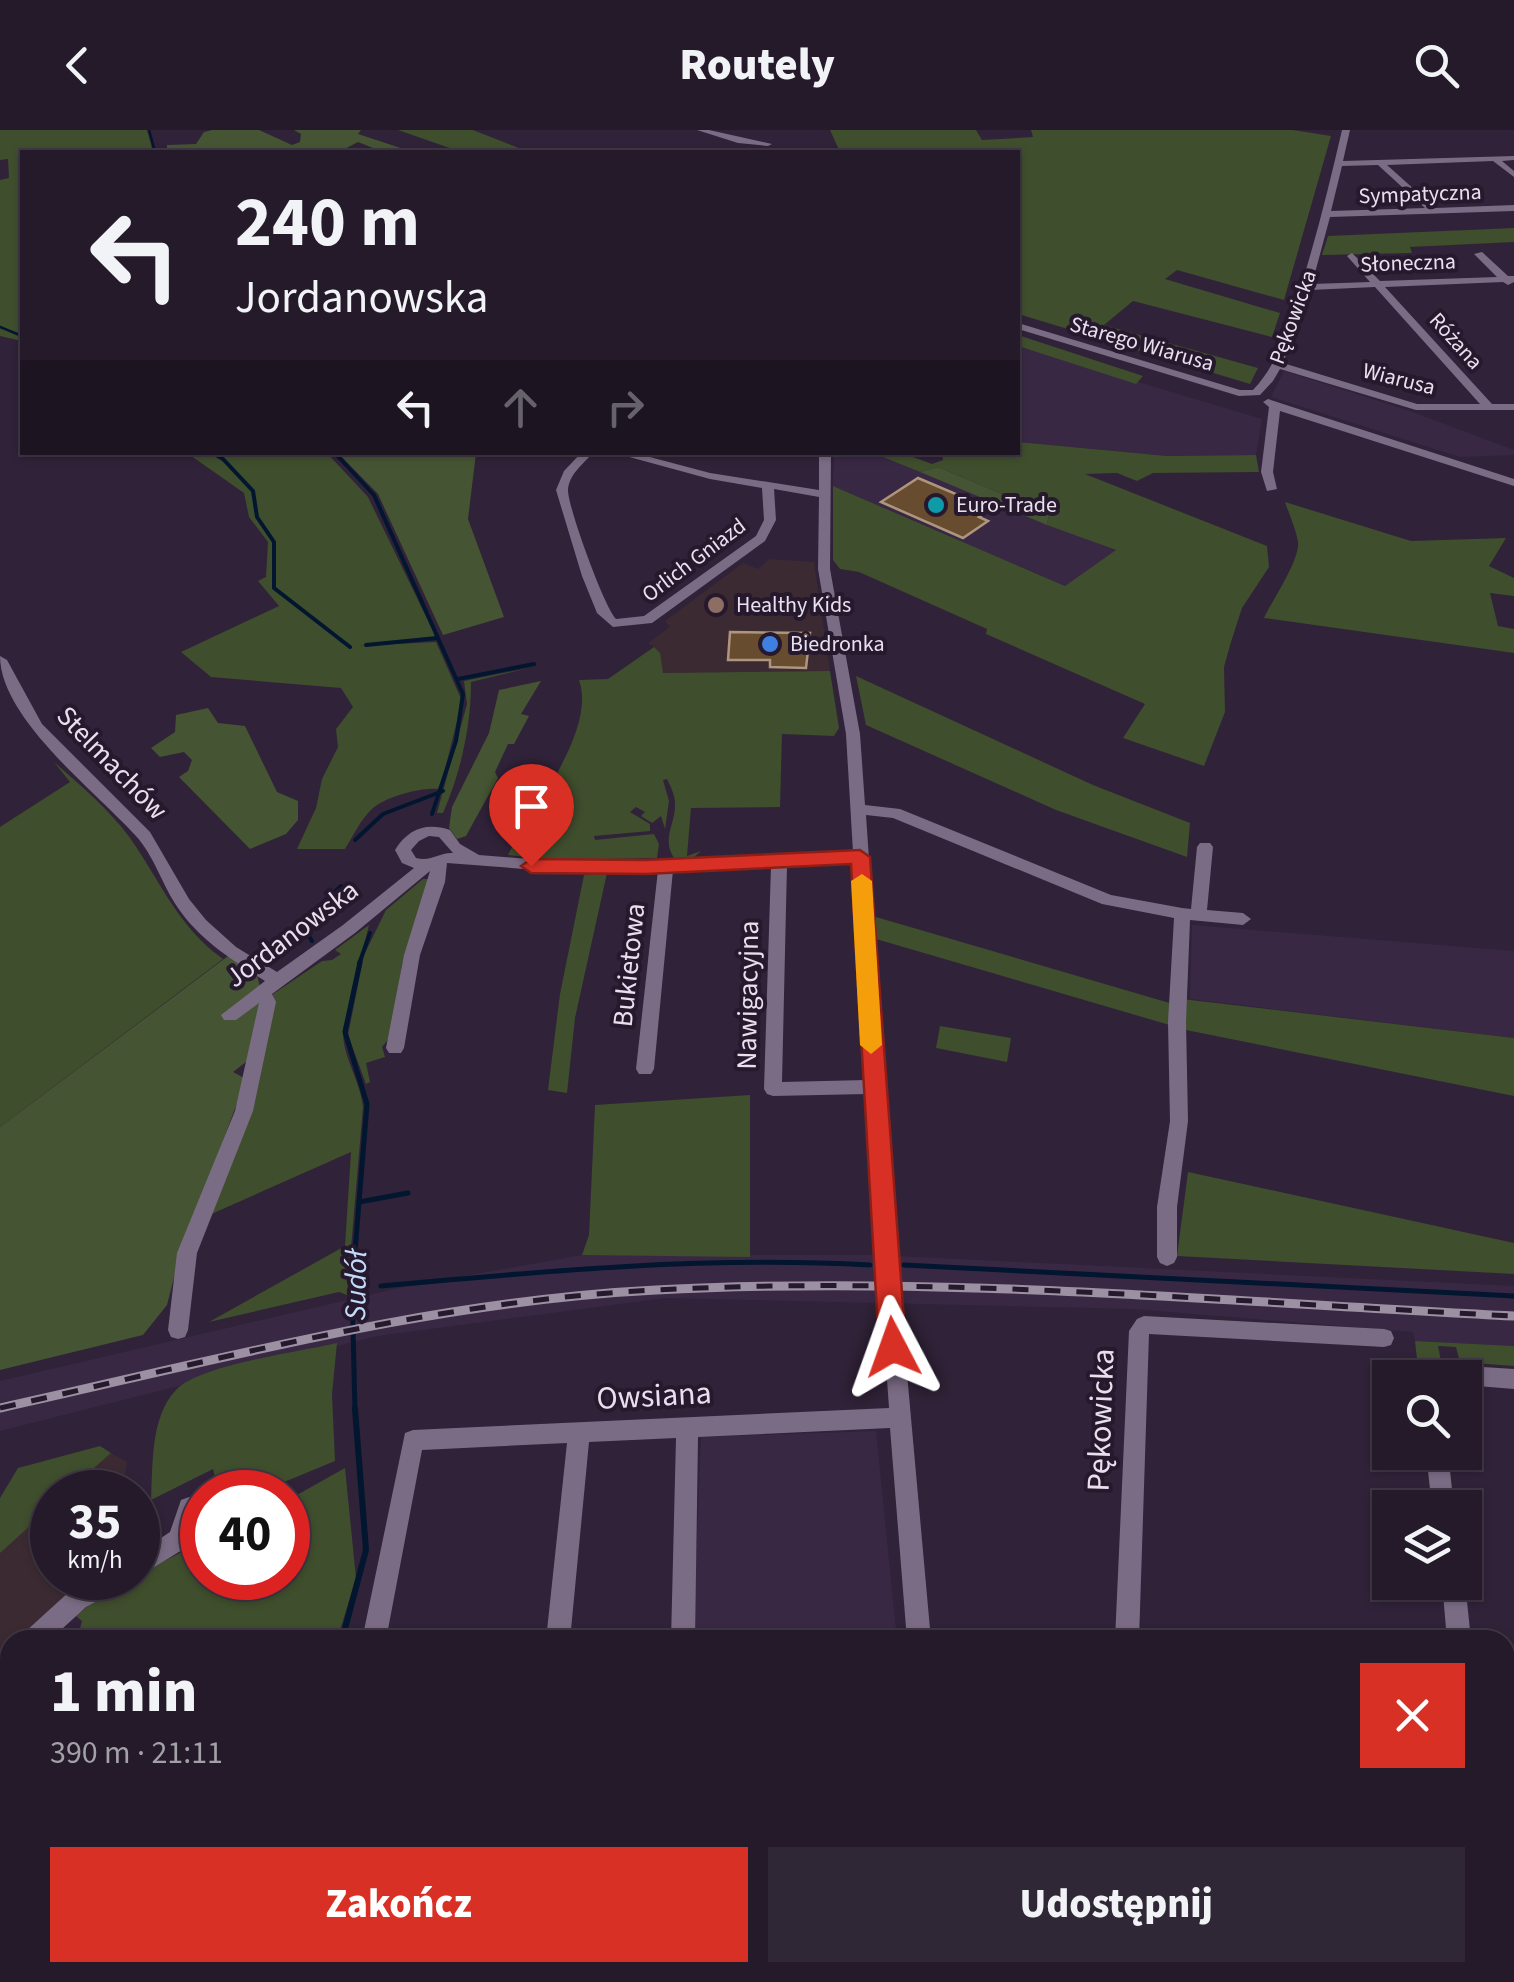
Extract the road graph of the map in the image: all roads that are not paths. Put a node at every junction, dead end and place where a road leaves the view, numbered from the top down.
1 (701, 130) edge
2 (767, 130) edge
3 (1346, 130) edge
4 (769, 148) edge
5 (1494, 158) junction
6 (1514, 158) edge
7 (1379, 162) junction
8 (1338, 164) junction
9 (1514, 175) edge
10 (1514, 208) edge
11 (1433, 211) junction
12 (1327, 214) junction
13 (1479, 254) dead end
14 (1352, 256) dead end
15 (1510, 279) edge
16 (1378, 285) junction
17 (1304, 286) junction
18 (1514, 288) edge
19 (1020, 327) edge
20 (1278, 365) junction
21 (1256, 393) junction
22 (1275, 406) junction
23 (1490, 408) junction
24 (1514, 408) edge
25 (586, 455) edge
26 (628, 455) edge
27 (826, 455) edge
28 (1514, 483) edge
29 (768, 486) junction
30 (1272, 489) dead end
31 (824, 494) junction
32 (1, 662) edge
33 (858, 810) junction
34 (1205, 847) dead end
35 (860, 857) junction
36 (406, 858) junction
37 (442, 858) junction
38 (778, 860) junction
39 (666, 866) junction
40 (387, 898) junction
41 (1190, 915) junction
42 (1243, 919) dead end
43 (268, 985) junction
44 (230, 1015) dead end
45 (396, 1048) dead end
46 (645, 1069) dead end
47 (874, 1087) junction
48 (1167, 1256) dead end
49 (178, 1330) dead end
50 (1384, 1338) dead end
51 (1482, 1376) edge
52 (1514, 1378) edge
53 (898, 1418) junction
54 (686, 1427) junction
55 (579, 1433) junction
56 (180, 1537) edge
57 (160, 1552) edge
58 (78, 1600) edge
59 (1454, 1600) edge
60 (44, 1630) edge
61 (376, 1630) edge
62 (559, 1630) edge
63 (684, 1630) edge
64 (918, 1630) edge
65 (1127, 1630) edge
66 (1459, 1630) edge

1 - 4 street
2 - 4 street
3 - 8 street, Pękowicka
5 - 6 street
5 - 7 street
5 - 9 street
7 - 8 street
7 - 11 street
8 - 12 street, Pękowicka
10 - 11 street, Sympatyczna
11 - 12 street, Sympatyczna
12 - 17 street, Pękowicka
13 - 15 street
14 - 16 street, Różana
15 - 16 street, Słoneczna
15 - 18 street
16 - 17 street, Słoneczna
16 - 23 street, Różana
17 - 20 street, Pękowicka
19 - 21 street, Starego Wiarusa
20 - 21 street, Pękowicka
20 - 23 street, Wiarusa
21 - 22 street, Pękowicka
22 - 28 street
22 - 30 street, Pękowicka
23 - 24 street, Wiarusa
25 - 29 street, Orlich Gniazd
26 - 29 street
27 - 31 street
29 - 31 street
31 - 33 street
32 - 43 street, Stelmachów
33 - 35 street
33 - 41 street
34 - 41 street
35 - 38 street
35 - 47 street
36 - 37 street
36 - 37 street
36 - 40 street, Jordanowska
37 - 39 street
37 - 40 street, Jordanowska
37 - 45 street
38 - 39 street
38 - 47 street, Nawigacyjna
39 - 46 street, Bukietowa
40 - 43 street, Jordanowska
41 - 42 street
41 - 48 street
43 - 44 street, Jordanowska
43 - 49 street
47 - 53 street
50 - 65 street, Pękowicka
51 - 52 street
53 - 54 street, Owsiana
53 - 64 street
54 - 55 street, Owsiana
54 - 63 street
55 - 61 street, Owsiana
55 - 62 street
56 - 57 street
58 - 60 street
59 - 66 street

